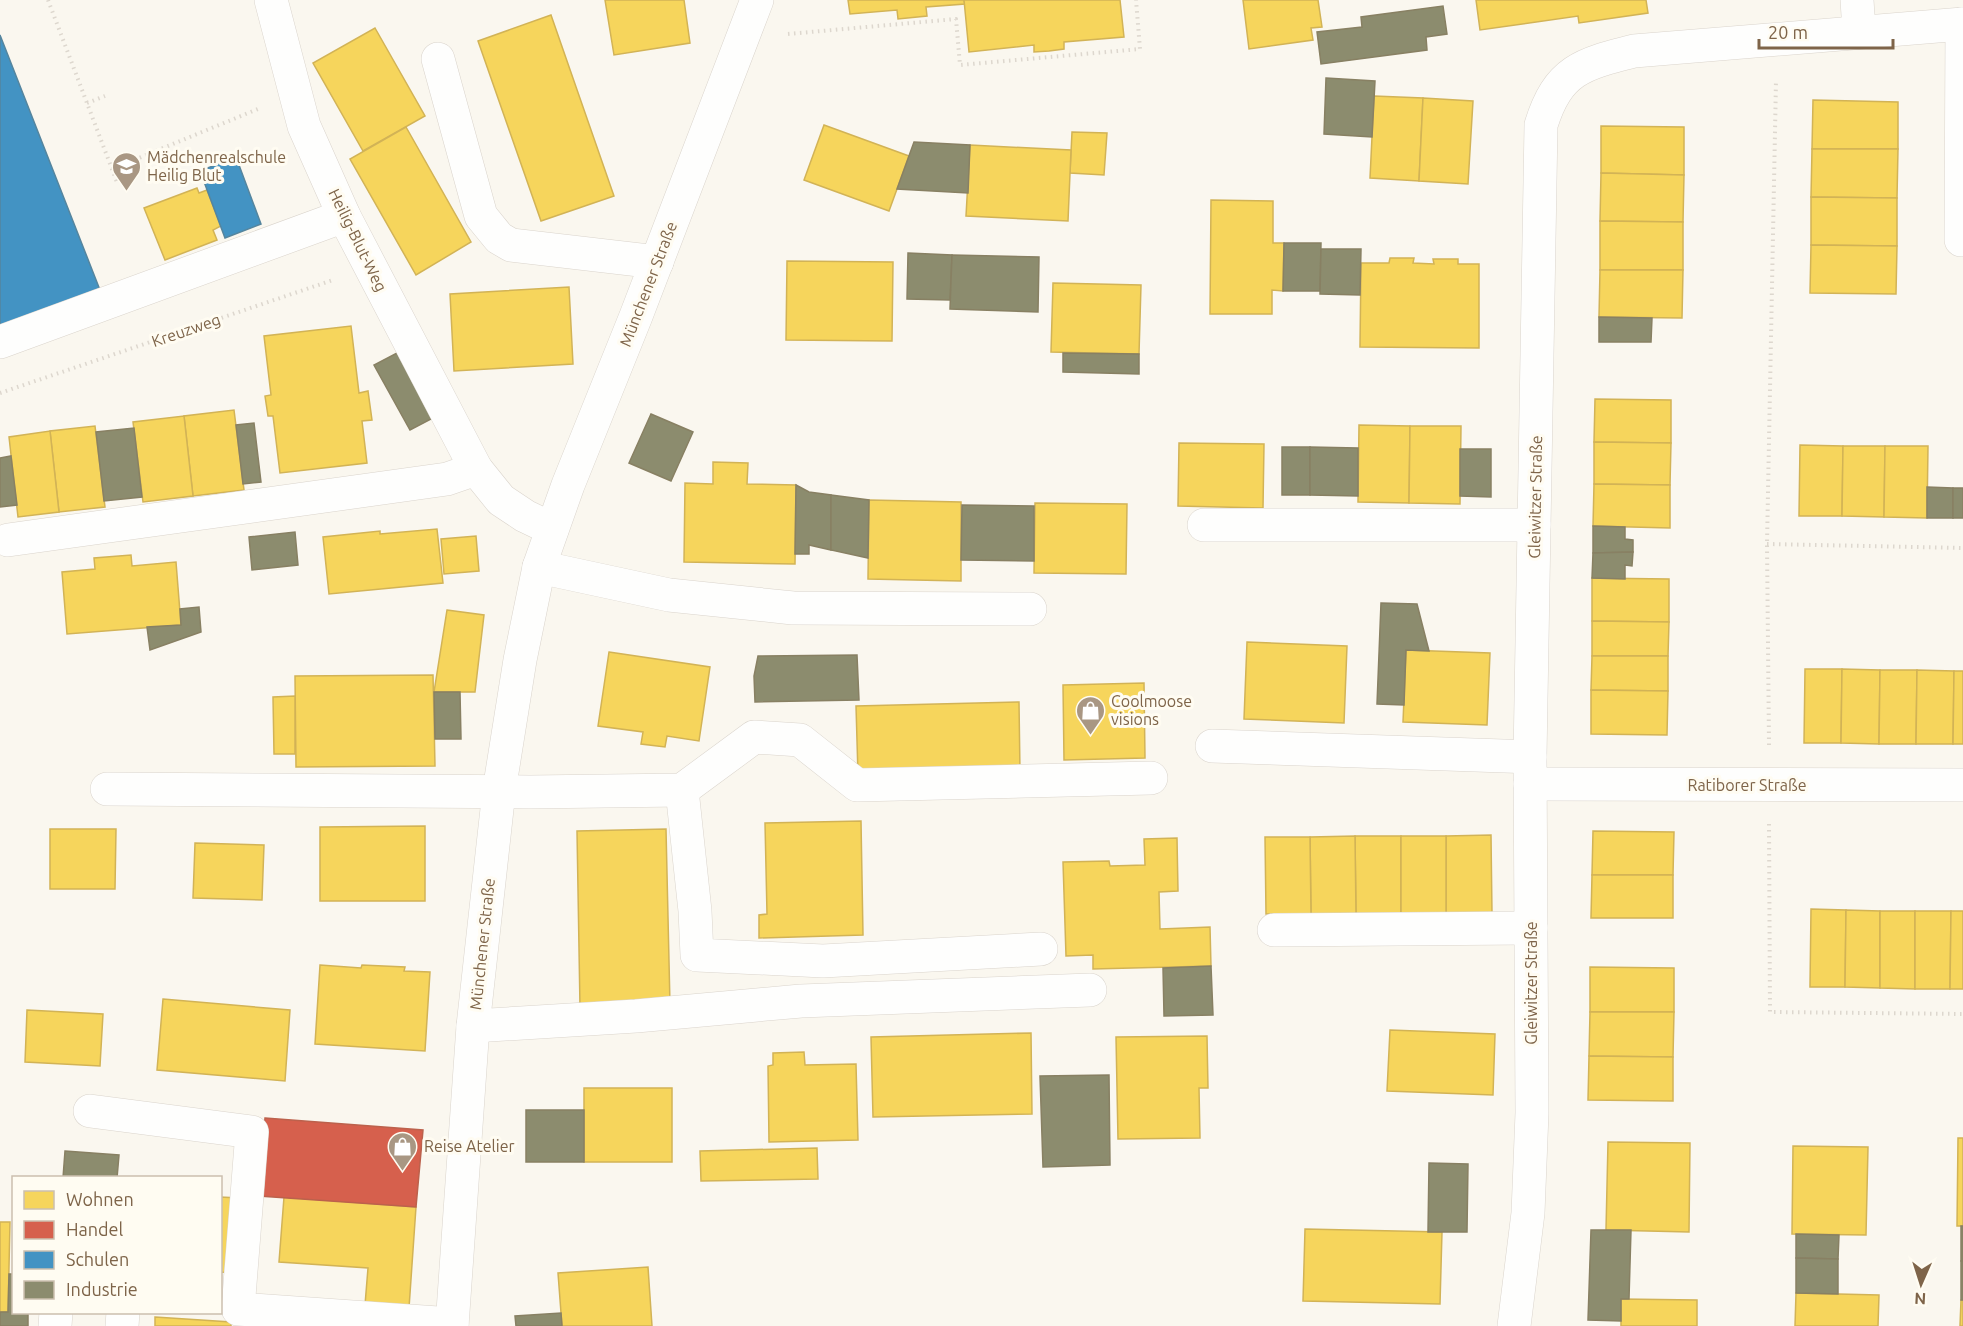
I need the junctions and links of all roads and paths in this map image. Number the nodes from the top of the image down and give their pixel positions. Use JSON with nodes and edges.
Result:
{"nodes":[{"id":1,"x":48,"y":0,"type":"edge"},
{"id":2,"x":271,"y":0,"type":"edge"},
{"id":3,"x":757,"y":0,"type":"edge"},
{"id":4,"x":1136,"y":0,"type":"edge"},
{"id":5,"x":1858,"y":16,"type":"edge"},
{"id":6,"x":1963,"y":24,"type":"edge"},
{"id":7,"x":778,"y":35,"type":"dead end"},
{"id":8,"x":1776,"y":38,"type":"junction"},
{"id":9,"x":438,"y":59,"type":"dead end"},
{"id":10,"x":105,"y":96,"type":"dead end"},
{"id":11,"x":87,"y":103,"type":"junction"},
{"id":12,"x":259,"y":108,"type":"dead end"},
{"id":13,"x":112,"y":169,"type":"junction"},
{"id":14,"x":118,"y":185,"type":"dead end"},
{"id":15,"x":344,"y":216,"type":"junction"},
{"id":16,"x":1961,"y":240,"type":"dead end"},
{"id":17,"x":657,"y":262,"type":"junction"},
{"id":18,"x":371,"y":268,"type":"junction"},
{"id":19,"x":0,"y":342,"type":"edge"},
{"id":20,"x":0,"y":393,"type":"edge"},
{"id":21,"x":476,"y":469,"type":"junction"},
{"id":22,"x":1204,"y":525,"type":"dead end"},
{"id":23,"x":1534,"y":525,"type":"junction"},
{"id":24,"x":552,"y":529,"type":"junction"},
{"id":25,"x":8,"y":540,"type":"dead end"},
{"id":26,"x":1767,"y":544,"type":"junction"},
{"id":27,"x":1963,"y":548,"type":"edge"},
{"id":28,"x":539,"y":567,"type":"junction"},
{"id":29,"x":1030,"y":609,"type":"dead end"},
{"id":30,"x":1212,"y":746,"type":"dead end"},
{"id":31,"x":1530,"y":771,"type":"junction"},
{"id":32,"x":1151,"y":778,"type":"dead end"},
{"id":33,"x":1769,"y":785,"type":"junction"},
{"id":34,"x":1963,"y":785,"type":"edge"},
{"id":35,"x":107,"y":789,"type":"dead end"},
{"id":36,"x":682,"y":790,"type":"junction"},
{"id":37,"x":499,"y":791,"type":"junction"},
{"id":38,"x":1531,"y":928,"type":"junction"},
{"id":39,"x":1274,"y":930,"type":"dead end"},
{"id":40,"x":1041,"y":949,"type":"dead end"},
{"id":41,"x":1090,"y":990,"type":"dead end"},
{"id":42,"x":1963,"y":1014,"type":"edge"},
{"id":43,"x":473,"y":1026,"type":"junction"},
{"id":44,"x":90,"y":1111,"type":"dead end"},
{"id":45,"x":230,"y":1309,"type":"edge"},
{"id":46,"x":452,"y":1325,"type":"edge"},
{"id":47,"x":1514,"y":1326,"type":"edge"}],
"edges":[{"from":1,"to":11,"type":"path"},
{"from":2,"to":15,"type":"street","name":"Heilig-Blut-Weg"},
{"from":3,"to":17,"type":"street","name":"Münchener Straße"},
{"from":4,"to":7,"type":"path"},
{"from":5,"to":6,"type":"street","name":"Gleiwitzer Straße"},
{"from":5,"to":8,"type":"street","name":"Gleiwitzer Straße"},
{"from":6,"to":16,"type":"street"},
{"from":8,"to":23,"type":"street","name":"Gleiwitzer Straße"},
{"from":8,"to":26,"type":"path"},
{"from":9,"to":17,"type":"street"},
{"from":10,"to":11,"type":"path"},
{"from":11,"to":13,"type":"path"},
{"from":12,"to":13,"type":"path"},
{"from":13,"to":14,"type":"path"},
{"from":15,"to":18,"type":"street","name":"Heilig-Blut-Weg"},
{"from":15,"to":19,"type":"street"},
{"from":17,"to":24,"type":"street","name":"Münchener Straße"},
{"from":18,"to":20,"type":"path","name":"Kreuzweg"},
{"from":18,"to":21,"type":"street","name":"Heilig-Blut-Weg"},
{"from":21,"to":24,"type":"street","name":"Heilig-Blut-Weg"},
{"from":21,"to":25,"type":"street"},
{"from":22,"to":23,"type":"street"},
{"from":23,"to":31,"type":"street","name":"Gleiwitzer Straße"},
{"from":24,"to":28,"type":"street","name":"Münchener Straße"},
{"from":26,"to":27,"type":"path"},
{"from":26,"to":33,"type":"path"},
{"from":28,"to":29,"type":"street"},
{"from":28,"to":37,"type":"street","name":"Münchener Straße"},
{"from":30,"to":31,"type":"street","name":"Ratiborer Straße"},
{"from":31,"to":33,"type":"street","name":"Ratiborer Straße"},
{"from":31,"to":38,"type":"street","name":"Gleiwitzer Straße"},
{"from":32,"to":36,"type":"street"},
{"from":33,"to":34,"type":"street","name":"Ratiborer Straße"},
{"from":33,"to":42,"type":"path"},
{"from":35,"to":37,"type":"street"},
{"from":36,"to":37,"type":"street"},
{"from":36,"to":40,"type":"street"},
{"from":37,"to":43,"type":"street","name":"Münchener Straße"},
{"from":38,"to":39,"type":"street"},
{"from":38,"to":47,"type":"street","name":"Gleiwitzer Straße"},
{"from":41,"to":43,"type":"street"},
{"from":43,"to":46,"type":"street","name":"Münchener Straße"},
{"from":44,"to":45,"type":"street","name":"Münchener Straße"},
{"from":45,"to":46,"type":"street","name":"Münchener Straße"}]}
